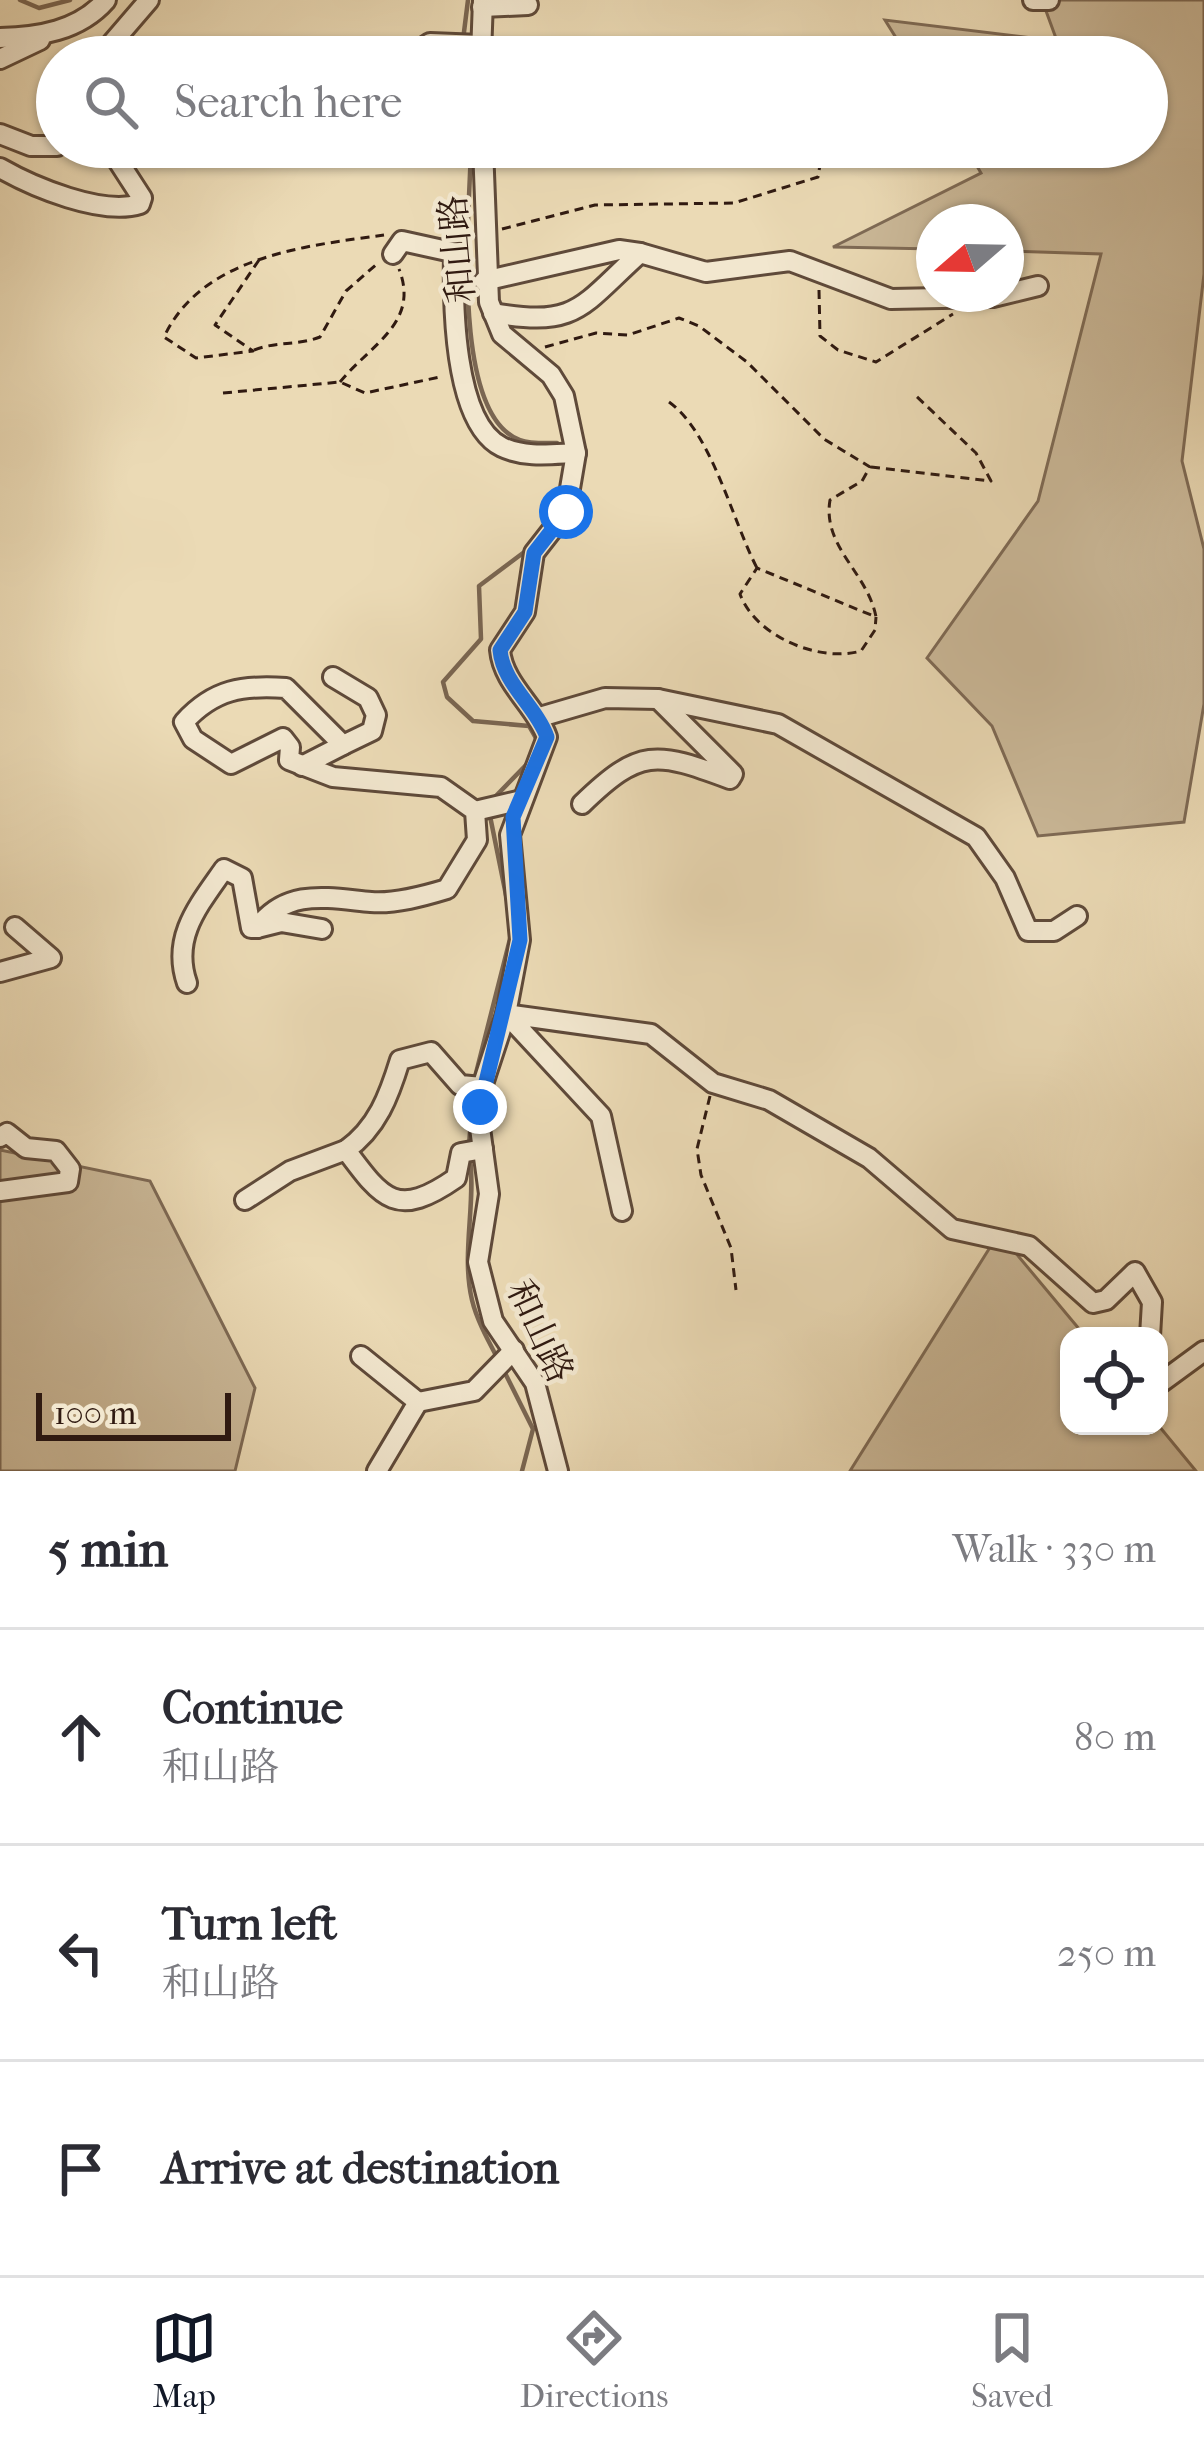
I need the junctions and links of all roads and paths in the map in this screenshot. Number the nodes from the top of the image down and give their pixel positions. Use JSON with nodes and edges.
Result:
{"nodes":[{"id":1,"x":106,"y":0,"type":"edge"},
{"id":2,"x":149,"y":0,"type":"edge"},
{"id":3,"x":1033,"y":0,"type":"edge"},
{"id":4,"x":1049,"y":0,"type":"edge"},
{"id":5,"x":483,"y":3,"type":"edge"},
{"id":6,"x":528,"y":5,"type":"dead end"},
{"id":7,"x":46,"y":36,"type":"edge"},
{"id":8,"x":118,"y":36,"type":"edge"},
{"id":9,"x":482,"y":36,"type":"edge"},
{"id":10,"x":36,"y":37,"type":"edge"},
{"id":11,"x":0,"y":38,"type":"edge"},
{"id":12,"x":36,"y":41,"type":"edge"},
{"id":13,"x":0,"y":59,"type":"edge"},
{"id":14,"x":0,"y":134,"type":"edge"},
{"id":15,"x":36,"y":146,"type":"edge"},
{"id":16,"x":0,"y":168,"type":"edge"},
{"id":17,"x":123,"y":168,"type":"edge"},
{"id":18,"x":483,"y":168,"type":"edge"},
{"id":19,"x":820,"y":168,"type":"edge"},
{"id":20,"x":88,"y":199,"type":"junction"},
{"id":21,"x":47,"y":208,"type":"dead end"},
{"id":22,"x":484,"y":246,"type":"junction"},
{"id":23,"x":398,"y":248,"type":"junction"},
{"id":24,"x":640,"y":253,"type":"junction"},
{"id":25,"x":454,"y":254,"type":"junction"},
{"id":26,"x":259,"y":260,"type":"junction"},
{"id":27,"x":818,"y":269,"type":"junction"},
{"id":28,"x":484,"y":281,"type":"junction"},
{"id":29,"x":1038,"y":286,"type":"dead end"},
{"id":30,"x":493,"y":313,"type":"junction"},
{"id":31,"x":953,"y":314,"type":"dead end"},
{"id":32,"x":253,"y":351,"type":"junction"},
{"id":33,"x":519,"y":351,"type":"junction"},
{"id":34,"x":440,"y":377,"type":"dead end"},
{"id":35,"x":340,"y":382,"type":"junction"},
{"id":36,"x":914,"y":393,"type":"dead end"},
{"id":37,"x":223,"y":394,"type":"dead end"},
{"id":38,"x":669,"y":403,"type":"dead end"},
{"id":39,"x":576,"y":453,"type":"junction"},
{"id":40,"x":870,"y":467,"type":"junction"},
{"id":41,"x":757,"y":568,"type":"junction"},
{"id":42,"x":876,"y":617,"type":"junction"},
{"id":43,"x":333,"y":677,"type":"dead end"},
{"id":44,"x":658,"y":699,"type":"junction"},
{"id":45,"x":540,"y":717,"type":"junction"},
{"id":46,"x":343,"y":745,"type":"junction"},
{"id":47,"x":302,"y":766,"type":"junction"},
{"id":48,"x":522,"y":800,"type":"junction"},
{"id":49,"x":582,"y":804,"type":"dead end"},
{"id":50,"x":475,"y":811,"type":"junction"},
{"id":51,"x":1076,"y":916,"type":"dead end"},
{"id":52,"x":15,"y":927,"type":"dead end"},
{"id":53,"x":257,"y":928,"type":"junction"},
{"id":54,"x":322,"y":929,"type":"dead end"},
{"id":55,"x":0,"y":972,"type":"edge"},
{"id":56,"x":187,"y":983,"type":"dead end"},
{"id":57,"x":506,"y":1015,"type":"junction"},
{"id":58,"x":713,"y":1083,"type":"junction"},
{"id":59,"x":482,"y":1087,"type":"junction"},
{"id":60,"x":0,"y":1137,"type":"edge"},
{"id":61,"x":483,"y":1148,"type":"junction"},
{"id":62,"x":346,"y":1150,"type":"junction"},
{"id":63,"x":0,"y":1191,"type":"edge"},
{"id":64,"x":245,"y":1200,"type":"dead end"},
{"id":65,"x":622,"y":1211,"type":"dead end"},
{"id":66,"x":736,"y":1290,"type":"dead end"},
{"id":67,"x":1151,"y":1327,"type":"edge"},
{"id":68,"x":514,"y":1351,"type":"junction"},
{"id":69,"x":1204,"y":1351,"type":"edge"},
{"id":70,"x":361,"y":1356,"type":"dead end"},
{"id":71,"x":1168,"y":1377,"type":"edge"},
{"id":72,"x":418,"y":1402,"type":"junction"},
{"id":73,"x":559,"y":1469,"type":"edge"},
{"id":74,"x":377,"y":1471,"type":"edge"}],
"edges":[{"from":1,"to":7,"type":"street"},
{"from":2,"to":8,"type":"street"},
{"from":3,"to":4,"type":"street"},
{"from":5,"to":6,"type":"street"},
{"from":5,"to":9,"type":"street"},
{"from":10,"to":11,"type":"street"},
{"from":12,"to":13,"type":"street"},
{"from":14,"to":15,"type":"street"},
{"from":16,"to":20,"type":"street"},
{"from":17,"to":20,"type":"street"},
{"from":18,"to":22,"type":"street","name":"和山路"},
{"from":19,"to":22,"type":"path"},
{"from":20,"to":21,"type":"street"},
{"from":22,"to":25,"type":"street"},
{"from":22,"to":28,"type":"street","name":"和山路"},
{"from":23,"to":25,"type":"street"},
{"from":23,"to":26,"type":"path"},
{"from":23,"to":32,"type":"path"},
{"from":23,"to":35,"type":"path"},
{"from":24,"to":27,"type":"street"},
{"from":24,"to":28,"type":"street"},
{"from":24,"to":30,"type":"street"},
{"from":25,"to":39,"type":"street"},
{"from":26,"to":32,"type":"path"},
{"from":26,"to":32,"type":"path"},
{"from":27,"to":29,"type":"street"},
{"from":27,"to":31,"type":"path"},
{"from":28,"to":30,"type":"street","name":"和山路"},
{"from":30,"to":33,"type":"street","name":"和山路"},
{"from":33,"to":39,"type":"street","name":"和山路"},
{"from":33,"to":40,"type":"path"},
{"from":34,"to":35,"type":"path"},
{"from":35,"to":37,"type":"path"},
{"from":36,"to":40,"type":"path"},
{"from":38,"to":41,"type":"path"},
{"from":39,"to":45,"type":"street","name":"和山路"},
{"from":40,"to":42,"type":"path"},
{"from":41,"to":42,"type":"path"},
{"from":41,"to":42,"type":"path"},
{"from":43,"to":46,"type":"street"},
{"from":44,"to":45,"type":"street"},
{"from":44,"to":49,"type":"street"},
{"from":44,"to":51,"type":"street"},
{"from":45,"to":48,"type":"street","name":"和山路"},
{"from":46,"to":47,"type":"street"},
{"from":46,"to":47,"type":"street"},
{"from":47,"to":50,"type":"street"},
{"from":48,"to":50,"type":"street"},
{"from":48,"to":57,"type":"street","name":"和山路"},
{"from":50,"to":53,"type":"street"},
{"from":52,"to":55,"type":"street"},
{"from":53,"to":54,"type":"street"},
{"from":53,"to":56,"type":"street"},
{"from":57,"to":58,"type":"street"},
{"from":57,"to":59,"type":"street","name":"和山路"},
{"from":57,"to":65,"type":"street"},
{"from":58,"to":66,"type":"path"},
{"from":58,"to":67,"type":"street"},
{"from":59,"to":61,"type":"street","name":"和山路"},
{"from":59,"to":62,"type":"street"},
{"from":60,"to":63,"type":"street"},
{"from":61,"to":62,"type":"street"},
{"from":61,"to":68,"type":"street","name":"和山路"},
{"from":62,"to":64,"type":"street"},
{"from":68,"to":72,"type":"street"},
{"from":68,"to":73,"type":"street","name":"和山路"},
{"from":69,"to":71,"type":"street"},
{"from":70,"to":72,"type":"street"},
{"from":72,"to":74,"type":"street"}]}
